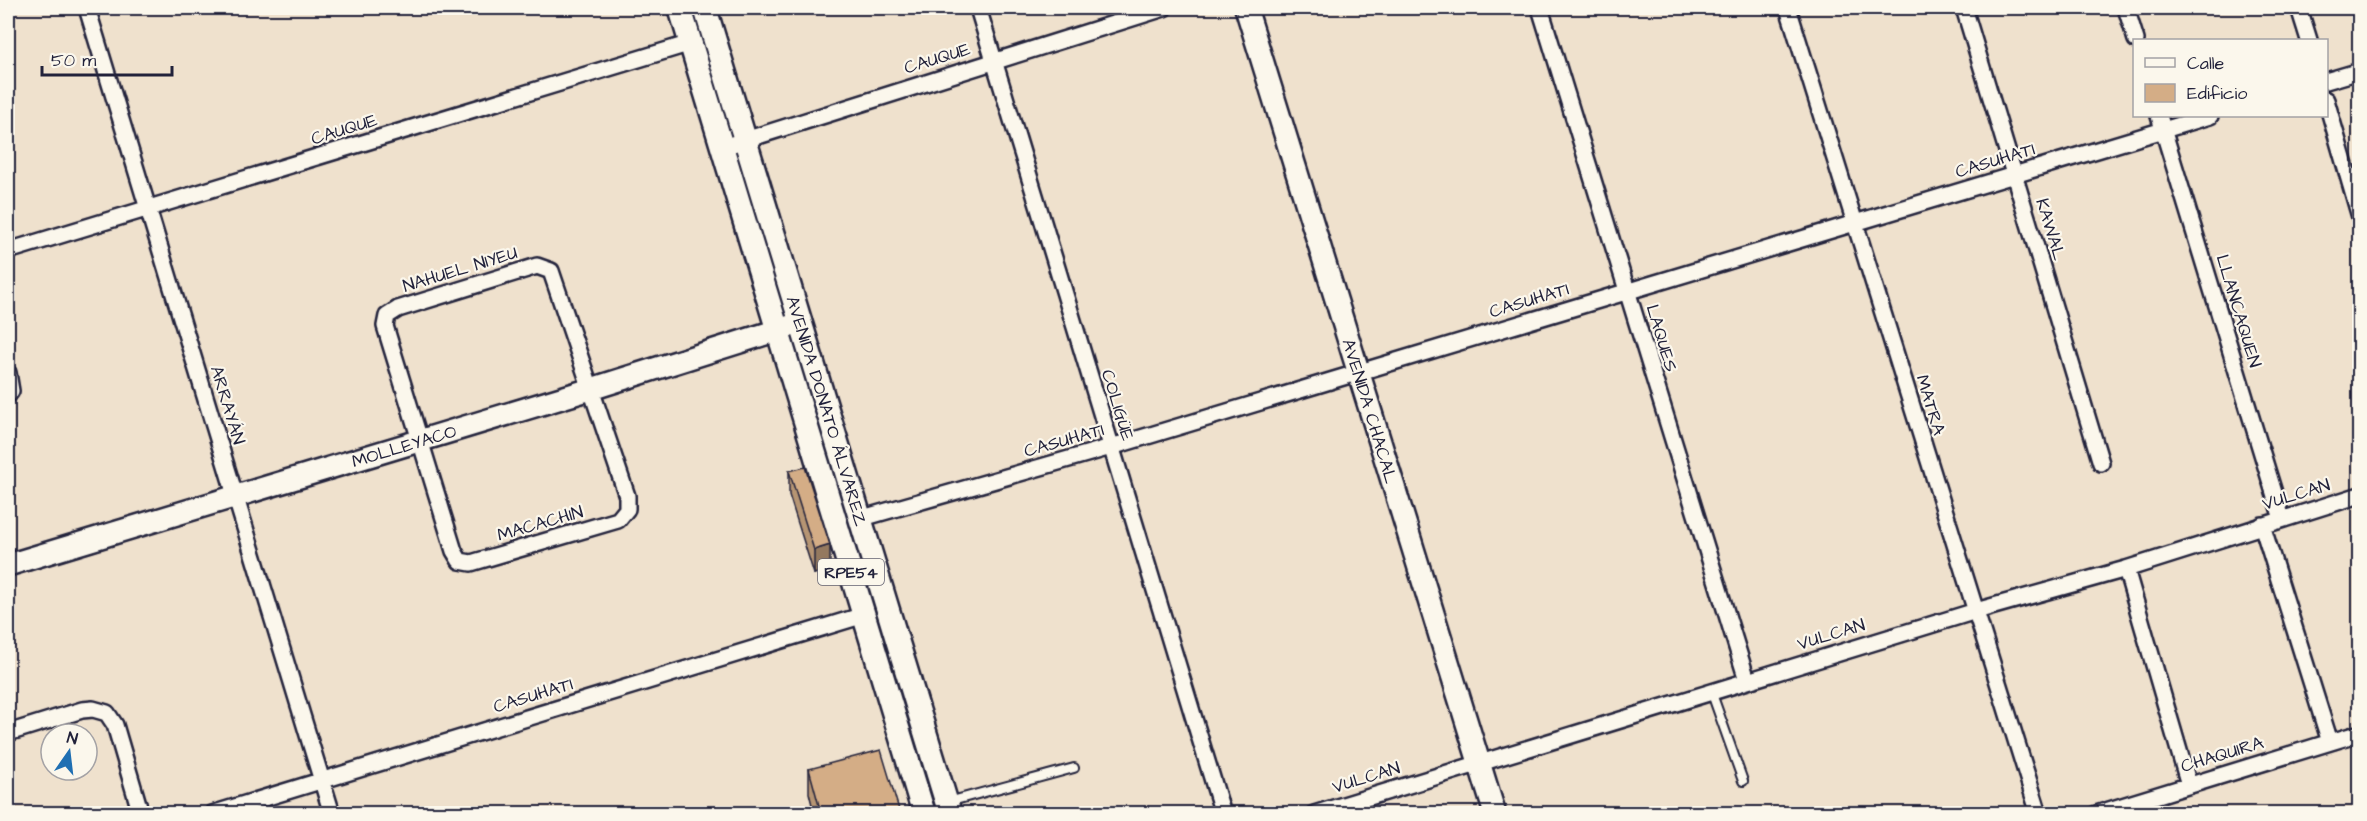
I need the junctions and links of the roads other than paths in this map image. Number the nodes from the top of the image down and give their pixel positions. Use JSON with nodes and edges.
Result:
{"nodes":[{"id":1,"x":87,"y":8,"type":"edge"},
{"id":2,"x":680,"y":8,"type":"edge"},
{"id":3,"x":705,"y":8,"type":"edge"},
{"id":4,"x":978,"y":8,"type":"edge"},
{"id":5,"x":1164,"y":8,"type":"edge"},
{"id":6,"x":1246,"y":8,"type":"edge"},
{"id":7,"x":1540,"y":8,"type":"edge"},
{"id":8,"x":1788,"y":8,"type":"edge"},
{"id":9,"x":1964,"y":8,"type":"edge"},
{"id":10,"x":2126,"y":8,"type":"edge"},
{"id":11,"x":2299,"y":8,"type":"edge"},
{"id":12,"x":2136,"y":39,"type":"edge"},
{"id":13,"x":2309,"y":39,"type":"edge"},
{"id":14,"x":691,"y":43,"type":"junction"},
{"id":15,"x":994,"y":61,"type":"junction"},
{"id":16,"x":2360,"y":71,"type":"edge"},
{"id":17,"x":2328,"y":80,"type":"edge"},
{"id":18,"x":2328,"y":107,"type":"edge"},
{"id":19,"x":2202,"y":117,"type":"edge"},
{"id":20,"x":2161,"y":122,"type":"edge"},
{"id":21,"x":745,"y":139,"type":"junction"},
{"id":22,"x":723,"y":147,"type":"junction"},
{"id":23,"x":2015,"y":174,"type":"junction"},
{"id":24,"x":148,"y":209,"type":"junction"},
{"id":25,"x":2360,"y":217,"type":"edge"},
{"id":26,"x":1853,"y":222,"type":"junction"},
{"id":27,"x":8,"y":251,"type":"edge"},
{"id":28,"x":1627,"y":290,"type":"junction"},
{"id":29,"x":800,"y":323,"type":"junction"},
{"id":30,"x":779,"y":331,"type":"junction"},
{"id":31,"x":1357,"y":372,"type":"junction"},
{"id":32,"x":8,"y":373,"type":"edge"},
{"id":33,"x":591,"y":389,"type":"junction"},
{"id":34,"x":8,"y":395,"type":"edge"},
{"id":35,"x":419,"y":441,"type":"junction"},
{"id":36,"x":1111,"y":447,"type":"junction"},
{"id":37,"x":2101,"y":463,"type":"dead end"},
{"id":38,"x":2360,"y":495,"type":"edge"},
{"id":39,"x":236,"y":496,"type":"junction"},
{"id":40,"x":859,"y":519,"type":"junction"},
{"id":41,"x":2282,"y":519,"type":"junction"},
{"id":42,"x":2262,"y":525,"type":"junction"},
{"id":43,"x":8,"y":565,"type":"edge"},
{"id":44,"x":2126,"y":569,"type":"junction"},
{"id":45,"x":1976,"y":611,"type":"junction"},
{"id":46,"x":864,"y":615,"type":"junction"},
{"id":47,"x":1747,"y":680,"type":"junction"},
{"id":48,"x":1712,"y":691,"type":"junction"},
{"id":49,"x":8,"y":733,"type":"edge"},
{"id":50,"x":2360,"y":733,"type":"edge"},
{"id":51,"x":2330,"y":742,"type":"junction"},
{"id":52,"x":1480,"y":763,"type":"junction"},
{"id":53,"x":1074,"y":768,"type":"dead end"},
{"id":54,"x":322,"y":780,"type":"junction"},
{"id":55,"x":1743,"y":781,"type":"dead end"},
{"id":56,"x":2189,"y":785,"type":"junction"},
{"id":57,"x":948,"y":808,"type":"edge"},
{"id":58,"x":141,"y":813,"type":"edge"},
{"id":59,"x":212,"y":813,"type":"edge"},
{"id":60,"x":332,"y":813,"type":"edge"},
{"id":61,"x":924,"y":813,"type":"edge"},
{"id":62,"x":1223,"y":813,"type":"edge"},
{"id":63,"x":1314,"y":813,"type":"edge"},
{"id":64,"x":1495,"y":813,"type":"edge"},
{"id":65,"x":2039,"y":813,"type":"edge"},
{"id":66,"x":2096,"y":813,"type":"edge"}],
"edges":[{"from":1,"to":24,"type":"street","name":"ARRAYÁN"},
{"from":2,"to":14,"type":"main road","name":"AVENIDA DONATO ÁLVAREZ","number":"RPE54"},
{"from":3,"to":21,"type":"main road","name":"AVENIDA DONATO ÁLVAREZ","number":"RPE54"},
{"from":4,"to":15,"type":"street","name":"COLIGÜE"},
{"from":5,"to":15,"type":"street","name":"CAUQUE"},
{"from":6,"to":31,"type":"main road","name":"AVENIDA CHACAL"},
{"from":7,"to":28,"type":"street","name":"LAQUES"},
{"from":8,"to":26,"type":"street","name":"MATRA"},
{"from":9,"to":23,"type":"street","name":"KAWAL"},
{"from":10,"to":12,"type":"street"},
{"from":11,"to":13,"type":"street"},
{"from":14,"to":22,"type":"main road","name":"AVENIDA DONATO ÁLVAREZ","number":"RPE54"},
{"from":14,"to":24,"type":"street","name":"CAUQUE"},
{"from":15,"to":21,"type":"street","name":"CAUQUE"},
{"from":15,"to":36,"type":"street","name":"COLIGÜE"},
{"from":16,"to":17,"type":"street"},
{"from":18,"to":25,"type":"street"},
{"from":19,"to":20,"type":"street","name":"CASUHATI"},
{"from":20,"to":23,"type":"street","name":"CASUHATI"},
{"from":20,"to":41,"type":"street","name":"LLANCAQUEN"},
{"from":21,"to":22,"type":"street","name":"CAUQUE"},
{"from":21,"to":29,"type":"main road","name":"AVENIDA DONATO ÁLVAREZ","number":"RPE54"},
{"from":22,"to":30,"type":"main road","name":"AVENIDA DONATO ÁLVAREZ","number":"RPE54"},
{"from":23,"to":26,"type":"street","name":"CASUHATI"},
{"from":23,"to":37,"type":"street","name":"KAWAL"},
{"from":24,"to":27,"type":"street","name":"CAUQUE"},
{"from":24,"to":39,"type":"street","name":"ARRAYÁN"},
{"from":26,"to":28,"type":"street","name":"CASUHATI"},
{"from":26,"to":45,"type":"street","name":"MATRA"},
{"from":28,"to":31,"type":"street","name":"CASUHATI"},
{"from":28,"to":47,"type":"street","name":"LAQUES"},
{"from":29,"to":30,"type":"main road","name":"MOLLEYACO"},
{"from":29,"to":40,"type":"main road","name":"AVENIDA DONATO ÁLVAREZ","number":"RPE54"},
{"from":30,"to":33,"type":"main road","name":"MOLLEYACO"},
{"from":30,"to":46,"type":"main road","name":"AVENIDA DONATO ÁLVAREZ","number":"RPE54"},
{"from":31,"to":36,"type":"street","name":"CASUHATI"},
{"from":31,"to":52,"type":"main road","name":"AVENIDA CHACAL"},
{"from":32,"to":34,"type":"street"},
{"from":33,"to":35,"type":"main road","name":"MOLLEYACO"},
{"from":33,"to":35,"type":"street","name":"NAHUEL NIYEU"},
{"from":33,"to":35,"type":"street","name":"MACACHIN"},
{"from":35,"to":39,"type":"main road","name":"MOLLEYACO"},
{"from":36,"to":40,"type":"street","name":"CASUHATI"},
{"from":36,"to":62,"type":"street","name":"COLIGÜE"},
{"from":38,"to":41,"type":"street","name":"VULCAN"},
{"from":39,"to":43,"type":"main road","name":"MOLLEYACO"},
{"from":39,"to":54,"type":"street","name":"ARRAYÁN"},
{"from":40,"to":57,"type":"main road","name":"AVENIDA DONATO ÁLVAREZ","number":"RPE54"},
{"from":41,"to":42,"type":"street","name":"VULCAN"},
{"from":42,"to":44,"type":"street","name":"VULCAN"},
{"from":42,"to":51,"type":"street"},
{"from":44,"to":45,"type":"street","name":"VULCAN"},
{"from":44,"to":56,"type":"street"},
{"from":45,"to":47,"type":"street","name":"VULCAN"},
{"from":45,"to":65,"type":"street","name":"MATRA"},
{"from":46,"to":54,"type":"street","name":"CASUHATI"},
{"from":46,"to":61,"type":"main road","name":"AVENIDA DONATO ÁLVAREZ","number":"RPE54"},
{"from":47,"to":48,"type":"street","name":"VULCAN"},
{"from":48,"to":52,"type":"street","name":"VULCAN"},
{"from":48,"to":55,"type":"lane"},
{"from":49,"to":58,"type":"street"},
{"from":50,"to":51,"type":"street","name":"CHAQUIRA"},
{"from":51,"to":56,"type":"street","name":"CHAQUIRA"},
{"from":52,"to":63,"type":"street","name":"VULCAN"},
{"from":52,"to":64,"type":"main road","name":"AVENIDA CHACAL"},
{"from":53,"to":57,"type":"lane"},
{"from":54,"to":59,"type":"street","name":"CASUHATI"},
{"from":54,"to":60,"type":"street","name":"ARRAYÁN"},
{"from":56,"to":66,"type":"street","name":"CHAQUIRA"}]}
